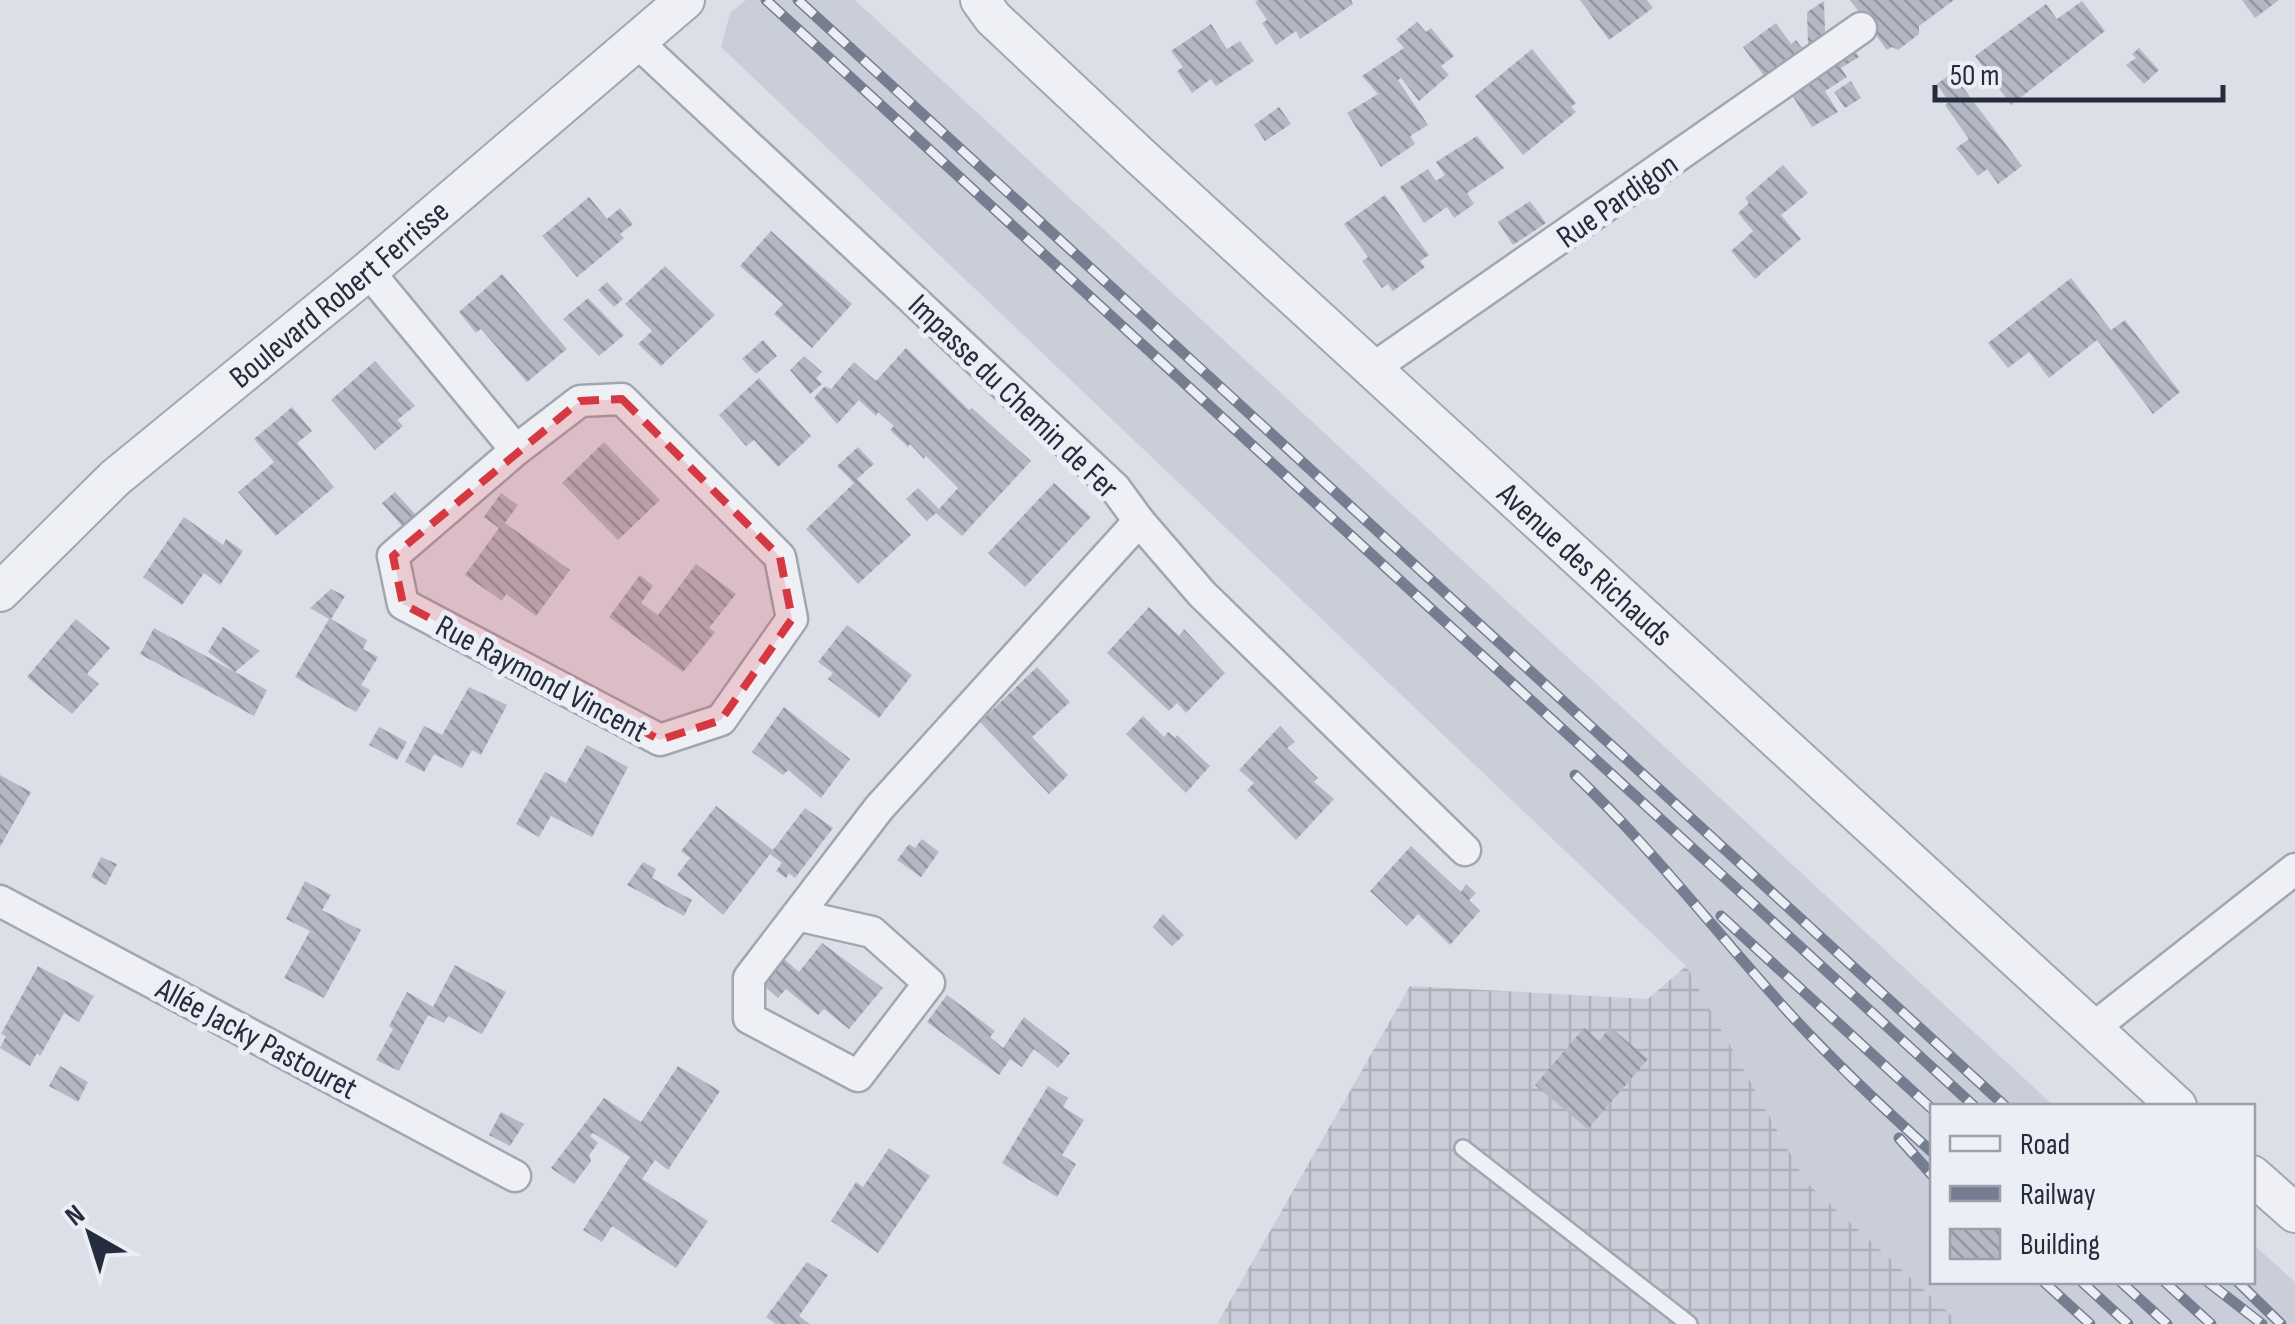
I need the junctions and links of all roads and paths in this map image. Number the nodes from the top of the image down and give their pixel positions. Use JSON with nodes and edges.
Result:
{"nodes":[{"id":1,"x":685,"y":0,"type":"edge"},
{"id":2,"x":987,"y":6,"type":"edge"},
{"id":3,"x":1861,"y":28,"type":"dead end"},
{"id":4,"x":636,"y":40,"type":"junction"},
{"id":5,"x":368,"y":271,"type":"junction"},
{"id":6,"x":1372,"y":370,"type":"junction"},
{"id":7,"x":516,"y":450,"type":"junction"},
{"id":8,"x":1139,"y":521,"type":"junction"},
{"id":9,"x":0,"y":592,"type":"edge"},
{"id":10,"x":1465,"y":850,"type":"dead end"},
{"id":11,"x":2295,"y":868,"type":"edge"},
{"id":12,"x":0,"y":900,"type":"edge"},
{"id":13,"x":797,"y":915,"type":"junction"},
{"id":14,"x":2092,"y":1029,"type":"junction"},
{"id":15,"x":2176,"y":1104,"type":"edge"},
{"id":16,"x":1463,"y":1148,"type":"dead end"},
{"id":17,"x":515,"y":1176,"type":"dead end"},
{"id":18,"x":2255,"y":1177,"type":"edge"},
{"id":19,"x":2295,"y":1213,"type":"edge"},
{"id":20,"x":1689,"y":1324,"type":"edge"}],
"edges":[{"from":1,"to":4,"type":"street","name":"Boulevard Robert Ferrisse"},
{"from":2,"to":6,"type":"street","name":"Avenue des Richauds"},
{"from":3,"to":6,"type":"street","name":"Rue Pardigon"},
{"from":4,"to":5,"type":"street","name":"Boulevard Robert Ferrisse"},
{"from":4,"to":8,"type":"street","name":"Impasse du Chemin de Fer"},
{"from":5,"to":7,"type":"street"},
{"from":5,"to":9,"type":"street","name":"Boulevard Robert Ferrisse"},
{"from":6,"to":14,"type":"street","name":"Avenue des Richauds"},
{"from":7,"to":7,"type":"street","name":"Rue Raymond Vincent"},
{"from":8,"to":10,"type":"street","name":"Impasse du Chemin de Fer"},
{"from":8,"to":13,"type":"street"},
{"from":11,"to":14,"type":"street"},
{"from":12,"to":17,"type":"street","name":"Allée Jacky Pastouret"},
{"from":13,"to":13,"type":"street"},
{"from":14,"to":15,"type":"street","name":"Avenue des Richauds"},
{"from":16,"to":20,"type":"lane"},
{"from":18,"to":19,"type":"street"}]}
